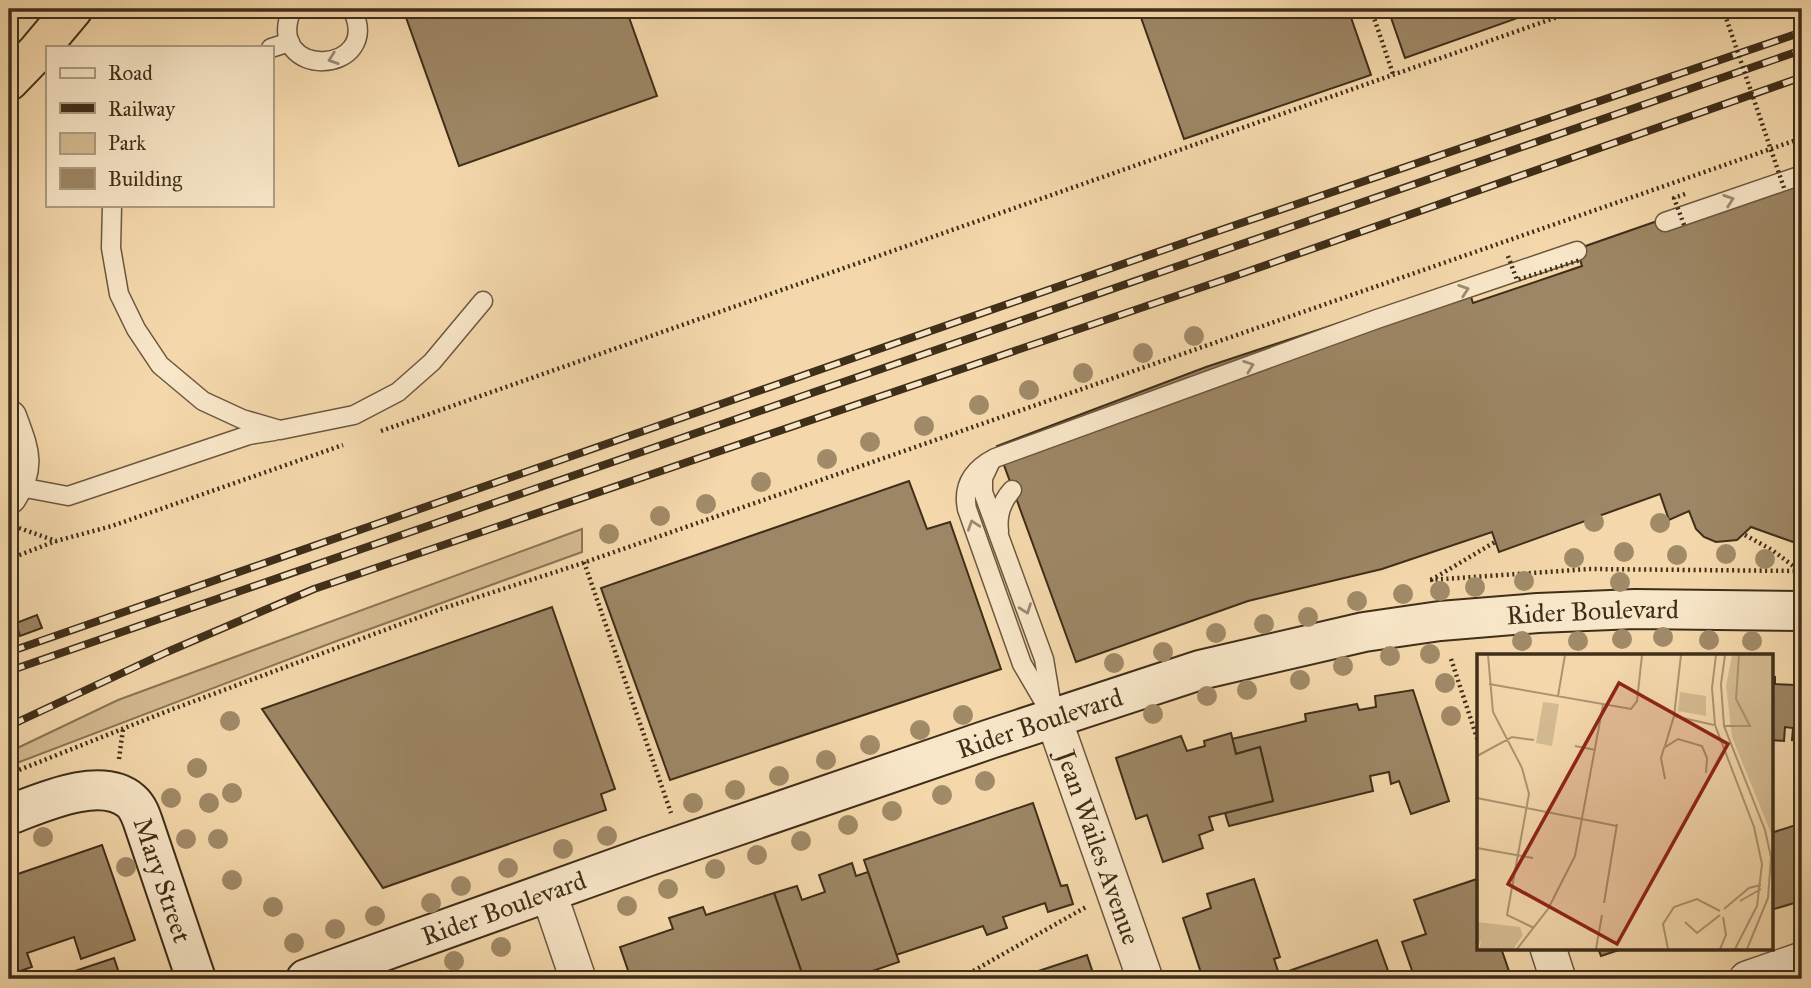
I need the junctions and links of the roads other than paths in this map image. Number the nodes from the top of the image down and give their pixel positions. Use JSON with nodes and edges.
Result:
{"nodes":[{"id":1,"x":73,"y":9,"type":"edge"},
{"id":2,"x":292,"y":9,"type":"edge"},
{"id":3,"x":352,"y":9,"type":"edge"},
{"id":4,"x":290,"y":42,"type":"junction"},
{"id":5,"x":273,"y":47,"type":"edge"},
{"id":6,"x":9,"y":81,"type":"edge"},
{"id":7,"x":1802,"y":175,"type":"edge"},
{"id":8,"x":112,"y":206,"type":"edge"},
{"id":9,"x":1665,"y":222,"type":"dead end"},
{"id":10,"x":1579,"y":256,"type":"road end"},
{"id":11,"x":483,"y":301,"type":"dead end"},
{"id":12,"x":9,"y":418,"type":"edge"},
{"id":13,"x":280,"y":430,"type":"junction"},
{"id":14,"x":994,"y":459,"type":"junction"},
{"id":15,"x":1012,"y":490,"type":"dead end"},
{"id":16,"x":12,"y":491,"type":"edge"},
{"id":17,"x":1003,"y":545,"type":"junction"},
{"id":18,"x":1802,"y":611,"type":"edge"},
{"id":19,"x":1053,"y":717,"type":"junction"},
{"id":20,"x":9,"y":815,"type":"edge"},
{"id":21,"x":548,"y":891,"type":"junction"},
{"id":22,"x":1549,"y":950,"type":"edge"},
{"id":23,"x":1802,"y":960,"type":"edge"},
{"id":24,"x":196,"y":979,"type":"edge"},
{"id":25,"x":306,"y":979,"type":"edge"},
{"id":26,"x":578,"y":979,"type":"edge"},
{"id":27,"x":1145,"y":979,"type":"edge"},
{"id":28,"x":1558,"y":979,"type":"edge"},
{"id":29,"x":1747,"y":979,"type":"edge"}],
"edges":[{"from":1,"to":6,"type":"highway"},
{"from":2,"to":4,"type":"lane"},
{"from":3,"to":4,"type":"lane","one_way":true},
{"from":4,"to":5,"type":"lane"},
{"from":9,"to":7,"type":"lane","one_way":true},
{"from":8,"to":13,"type":"lane"},
{"from":14,"to":10,"type":"lane","one_way":true},
{"from":11,"to":13,"type":"lane"},
{"from":12,"to":16,"type":"street"},
{"from":13,"to":16,"type":"lane"},
{"from":14,"to":17,"type":"lane"},
{"from":19,"to":14,"type":"lane","one_way":true},
{"from":15,"to":17,"type":"lane"},
{"from":17,"to":19,"type":"lane","one_way":true},
{"from":18,"to":19,"type":"street","name":"Rider Boulevard"},
{"from":19,"to":21,"type":"street","name":"Rider Boulevard"},
{"from":19,"to":27,"type":"street","name":"Jean Wailes Avenue"},
{"from":20,"to":24,"type":"street","name":"Mary Street"},
{"from":21,"to":25,"type":"street","name":"Rider Boulevard"},
{"from":21,"to":26,"type":"street"},
{"from":22,"to":28,"type":"street"},
{"from":23,"to":29,"type":"street"}]}
